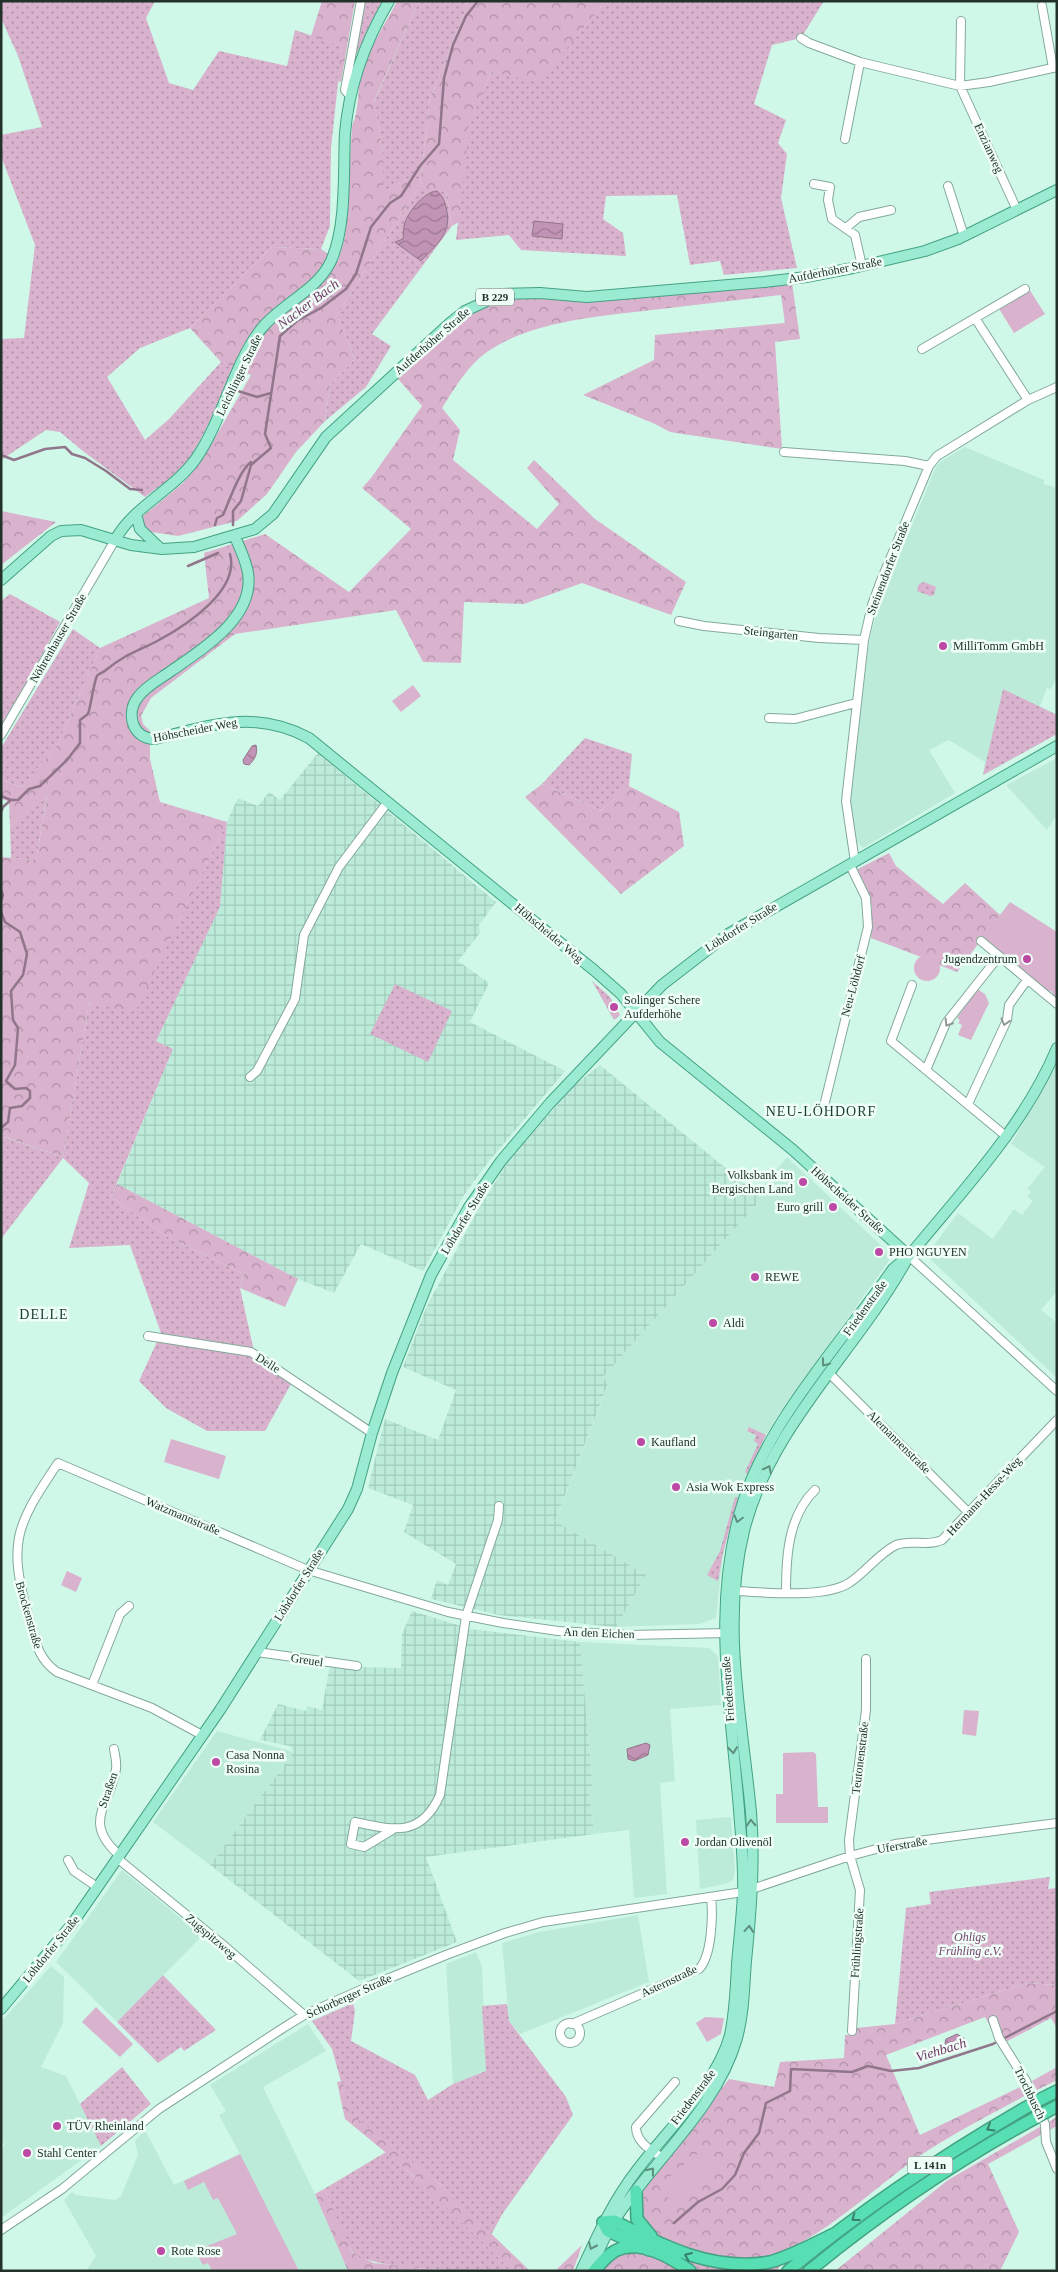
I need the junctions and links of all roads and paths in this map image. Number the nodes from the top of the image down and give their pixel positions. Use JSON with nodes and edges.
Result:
{"nodes":[{"id":1,"x":361,"y":1,"type":"edge"},
{"id":2,"x":389,"y":1,"type":"edge"},
{"id":3,"x":1042,"y":6,"type":"dead end"},
{"id":4,"x":961,"y":21,"type":"dead end"},
{"id":5,"x":801,"y":38,"type":"dead end"},
{"id":6,"x":860,"y":62,"type":"junction"},
{"id":7,"x":1055,"y":67,"type":"edge"},
{"id":8,"x":960,"y":86,"type":"junction"},
{"id":9,"x":350,"y":96,"type":"junction"},
{"id":10,"x":845,"y":139,"type":"dead end"},
{"id":11,"x":814,"y":184,"type":"dead end"},
{"id":12,"x":948,"y":186,"type":"dead end"},
{"id":13,"x":1057,"y":190,"type":"edge"},
{"id":14,"x":891,"y":210,"type":"dead end"},
{"id":15,"x":1017,"y":210,"type":"junction"},
{"id":16,"x":846,"y":228,"type":"junction"},
{"id":17,"x":964,"y":236,"type":"junction"},
{"id":18,"x":862,"y":266,"type":"junction"},
{"id":19,"x":1025,"y":289,"type":"dead end"},
{"id":20,"x":975,"y":318,"type":"junction"},
{"id":21,"x":922,"y":349,"type":"dead end"},
{"id":22,"x":1057,"y":387,"type":"edge"},
{"id":23,"x":1028,"y":400,"type":"junction"},
{"id":24,"x":784,"y":452,"type":"dead end"},
{"id":25,"x":929,"y":466,"type":"junction"},
{"id":26,"x":136,"y":514,"type":"junction"},
{"id":27,"x":235,"y":537,"type":"junction"},
{"id":28,"x":115,"y":540,"type":"junction"},
{"id":29,"x":162,"y":549,"type":"junction"},
{"id":30,"x":1,"y":580,"type":"edge"},
{"id":31,"x":679,"y":621,"type":"dead end"},
{"id":32,"x":864,"y":640,"type":"junction"},
{"id":33,"x":856,"y":703,"type":"junction"},
{"id":34,"x":769,"y":718,"type":"dead end"},
{"id":35,"x":1,"y":735,"type":"edge"},
{"id":36,"x":1057,"y":746,"type":"edge"},
{"id":37,"x":387,"y":803,"type":"junction"},
{"id":38,"x":853,"y":864,"type":"junction"},
{"id":39,"x":981,"y":941,"type":"dead end"},
{"id":40,"x":999,"y":956,"type":"junction"},
{"id":41,"x":1027,"y":980,"type":"junction"},
{"id":42,"x":912,"y":985,"type":"dead end"},
{"id":43,"x":1057,"y":1004,"type":"edge"},
{"id":44,"x":635,"y":1013,"type":"junction"},
{"id":45,"x":1057,"y":1048,"type":"edge"},
{"id":46,"x":926,"y":1070,"type":"junction"},
{"id":47,"x":250,"y":1077,"type":"dead end"},
{"id":48,"x":968,"y":1104,"type":"junction"},
{"id":49,"x":823,"y":1110,"type":"dead end"},
{"id":50,"x":1007,"y":1136,"type":"junction"},
{"id":51,"x":909,"y":1256,"type":"junction"},
{"id":52,"x":148,"y":1336,"type":"dead end"},
{"id":53,"x":829,"y":1374,"type":"junction"},
{"id":54,"x":1057,"y":1391,"type":"edge"},
{"id":55,"x":1057,"y":1420,"type":"edge"},
{"id":56,"x":372,"y":1433,"type":"junction"},
{"id":57,"x":58,"y":1463,"type":"joint"},
{"id":58,"x":815,"y":1490,"type":"dead end"},
{"id":59,"x":499,"y":1506,"type":"dead end"},
{"id":60,"x":968,"y":1512,"type":"junction"},
{"id":61,"x":308,"y":1570,"type":"junction"},
{"id":62,"x":735,"y":1591,"type":"junction"},
{"id":63,"x":786,"y":1592,"type":"junction"},
{"id":64,"x":129,"y":1606,"type":"dead end"},
{"id":65,"x":466,"y":1616,"type":"junction"},
{"id":66,"x":728,"y":1633,"type":"junction"},
{"id":67,"x":257,"y":1652,"type":"junction"},
{"id":68,"x":866,"y":1659,"type":"dead end"},
{"id":69,"x":358,"y":1666,"type":"dead end"},
{"id":70,"x":92,"y":1685,"type":"junction"},
{"id":71,"x":202,"y":1735,"type":"junction"},
{"id":72,"x":114,"y":1749,"type":"dead end"},
{"id":73,"x":1057,"y":1823,"type":"edge"},
{"id":74,"x":392,"y":1830,"type":"junction"},
{"id":75,"x":850,"y":1856,"type":"junction"},
{"id":76,"x":118,"y":1857,"type":"junction"},
{"id":77,"x":68,"y":1860,"type":"dead end"},
{"id":78,"x":97,"y":1887,"type":"junction"},
{"id":79,"x":748,"y":1890,"type":"junction"},
{"id":80,"x":711,"y":1897,"type":"junction"},
{"id":81,"x":1,"y":2009,"type":"edge"},
{"id":82,"x":304,"y":2015,"type":"junction"},
{"id":83,"x":993,"y":2020,"type":"dead end"},
{"id":84,"x":572,"y":2024,"type":"dead end"},
{"id":85,"x":852,"y":2031,"type":"dead end"},
{"id":86,"x":675,"y":2082,"type":"dead end"},
{"id":87,"x":1057,"y":2091,"type":"edge"},
{"id":88,"x":1057,"y":2106,"type":"edge"},
{"id":89,"x":652,"y":2151,"type":"junction"},
{"id":90,"x":662,"y":2157,"type":"junction"},
{"id":91,"x":1057,"y":2169,"type":"edge"},
{"id":92,"x":636,"y":2191,"type":"junction"},
{"id":93,"x":608,"y":2224,"type":"junction"},
{"id":94,"x":1,"y":2230,"type":"edge"},
{"id":95,"x":834,"y":2234,"type":"junction"},
{"id":96,"x":667,"y":2247,"type":"junction"},
{"id":97,"x":649,"y":2250,"type":"junction"},
{"id":98,"x":581,"y":2271,"type":"edge"},
{"id":99,"x":590,"y":2271,"type":"edge"},
{"id":100,"x":594,"y":2271,"type":"edge"},
{"id":101,"x":690,"y":2271,"type":"edge"},
{"id":102,"x":788,"y":2271,"type":"edge"},
{"id":103,"x":809,"y":2271,"type":"edge"}],
"edges":[{"from":1,"to":9,"type":"street"},
{"from":2,"to":9,"type":"main road","name":"Leichlinger Straße"},
{"from":3,"to":7,"type":"street"},
{"from":4,"to":8,"type":"street","name":"Enzianweg"},
{"from":5,"to":6,"type":"street"},
{"from":6,"to":8,"type":"street"},
{"from":6,"to":10,"type":"street"},
{"from":7,"to":8,"type":"street"},
{"from":8,"to":15,"type":"street","name":"Enzianweg"},
{"from":9,"to":26,"type":"main road","name":"Leichlinger Straße"},
{"from":11,"to":16,"type":"street"},
{"from":12,"to":17,"type":"street"},
{"from":13,"to":15,"type":"main road","name":"Aufderhöher Straße","number":"B 229"},
{"from":14,"to":16,"type":"street"},
{"from":15,"to":17,"type":"main road","name":"Aufderhöher Straße","number":"B 229"},
{"from":16,"to":18,"type":"street"},
{"from":17,"to":18,"type":"main road","name":"Aufderhöher Straße","number":"B 229"},
{"from":18,"to":27,"type":"main road","name":"Aufderhöher Straße","number":"B 229"},
{"from":19,"to":20,"type":"street"},
{"from":20,"to":21,"type":"street"},
{"from":20,"to":23,"type":"street"},
{"from":22,"to":23,"type":"street","name":"Steinendorfer Straße"},
{"from":23,"to":25,"type":"street","name":"Steinendorfer Straße"},
{"from":24,"to":25,"type":"street"},
{"from":25,"to":32,"type":"street","name":"Steinendorfer Straße"},
{"from":26,"to":28,"type":"main road","name":"Leichlinger Straße"},
{"from":26,"to":29,"type":"main road"},
{"from":27,"to":29,"type":"main road","name":"Aufderhöher Straße","number":"B 229"},
{"from":27,"to":37,"type":"main road","name":"Höhscheider Weg"},
{"from":28,"to":29,"type":"main road","name":"Aufderhöher Straße","number":"B 229"},
{"from":28,"to":30,"type":"main road","number":"B 229"},
{"from":28,"to":35,"type":"street","name":"Nöhrenhauser Straße"},
{"from":31,"to":32,"type":"street","name":"Steingarten"},
{"from":32,"to":33,"type":"street","name":"Steinendorfer Straße"},
{"from":33,"to":34,"type":"street"},
{"from":33,"to":38,"type":"street","name":"Steinendorfer Straße"},
{"from":36,"to":38,"type":"main road","name":"Löhdorfer Straße"},
{"from":37,"to":44,"type":"main road","name":"Höhscheider Weg"},
{"from":37,"to":47,"type":"street"},
{"from":38,"to":44,"type":"main road","name":"Löhdorfer Straße"},
{"from":38,"to":49,"type":"street","name":"Neu-Löhdorf"},
{"from":39,"to":40,"type":"street"},
{"from":40,"to":41,"type":"street"},
{"from":40,"to":46,"type":"street","one_way":true},
{"from":41,"to":43,"type":"street"},
{"from":41,"to":48,"type":"street","one_way":true},
{"from":42,"to":46,"type":"street"},
{"from":44,"to":51,"type":"main road","name":"Höhscheider Straße"},
{"from":44,"to":56,"type":"main road","name":"Löhdorfer Straße"},
{"from":45,"to":50,"type":"main road","name":"Friedenstraße"},
{"from":46,"to":48,"type":"street"},
{"from":48,"to":50,"type":"street"},
{"from":50,"to":51,"type":"main road","name":"Friedenstraße"},
{"from":51,"to":53,"type":"main road","name":"Friedenstraße"},
{"from":51,"to":54,"type":"street","name":"Höhscheider Straße"},
{"from":51,"to":66,"type":"main road","name":"Friedenstraße","one_way":true},
{"from":52,"to":56,"type":"street","name":"Delle"},
{"from":53,"to":60,"type":"street","name":"Alemannenstraße"},
{"from":62,"to":53,"type":"main road","name":"Friedenstraße","one_way":true},
{"from":55,"to":60,"type":"street","name":"Hermann-Hesse-Weg"},
{"from":56,"to":61,"type":"main road","name":"Löhdorfer Straße"},
{"from":57,"to":61,"type":"street","name":"Watzmannstraße"},
{"from":57,"to":70,"type":"street","name":"Brockenstraße"},
{"from":58,"to":63,"type":"street"},
{"from":59,"to":65,"type":"street"},
{"from":60,"to":63,"type":"street","name":"Hermann-Hesse-Weg"},
{"from":61,"to":65,"type":"street","name":"An den Eichen"},
{"from":61,"to":67,"type":"main road","name":"Löhdorfer Straße"},
{"from":62,"to":63,"type":"street","name":"Hermann-Hesse-Weg"},
{"from":62,"to":66,"type":"main road","name":"Friedenstraße"},
{"from":64,"to":70,"type":"street"},
{"from":65,"to":66,"type":"street","name":"An den Eichen"},
{"from":65,"to":74,"type":"street"},
{"from":66,"to":79,"type":"main road","name":"Friedenstraße"},
{"from":67,"to":69,"type":"street","name":"Greuel"},
{"from":67,"to":71,"type":"main road","name":"Löhdorfer Straße"},
{"from":68,"to":75,"type":"street","name":"Teutonenstraße"},
{"from":70,"to":71,"type":"street","name":"Brockenstraße"},
{"from":71,"to":76,"type":"main road","name":"Löhdorfer Straße"},
{"from":72,"to":76,"type":"street","name":"Straßen"},
{"from":73,"to":75,"type":"street","name":"Uferstraße"},
{"from":74,"to":74,"type":"street"},
{"from":75,"to":79,"type":"street","name":"Uferstraße"},
{"from":75,"to":85,"type":"street","name":"Frühlingstraße"},
{"from":76,"to":78,"type":"main road","name":"Löhdorfer Straße"},
{"from":76,"to":82,"type":"street","name":"Zugspitzweg"},
{"from":77,"to":78,"type":"street"},
{"from":78,"to":81,"type":"main road","name":"Löhdorfer Straße"},
{"from":79,"to":80,"type":"street","name":"Schorberger Straße"},
{"from":79,"to":89,"type":"main road","name":"Friedenstraße"},
{"from":90,"to":79,"type":"main road","name":"Friedenstraße","one_way":true},
{"from":80,"to":82,"type":"street","name":"Schorberger Straße"},
{"from":80,"to":84,"type":"street","name":"Asternstraße"},
{"from":82,"to":94,"type":"street","name":"Schorberger Straße"},
{"from":83,"to":91,"type":"street","name":"Trochbusch"},
{"from":86,"to":89,"type":"street","name":"Friedenstraße"},
{"from":87,"to":95,"type":"highway","number":"L 141n","one_way":true},
{"from":88,"to":103,"type":"highway","number":"L 141n"},
{"from":89,"to":90,"type":"street","name":"Friedenstraße"},
{"from":89,"to":93,"type":"main road","name":"Friedenstraße"},
{"from":92,"to":90,"type":"main road","name":"Friedenstraße","one_way":true},
{"from":92,"to":93,"type":"main road","name":"Friedenstraße"},
{"from":92,"to":96,"type":"highway"},
{"from":93,"to":96,"type":"highway"},
{"from":93,"to":97,"type":"highway"},
{"from":93,"to":98,"type":"main road","one_way":true},
{"from":93,"to":99,"type":"main road"},
{"from":95,"to":96,"type":"highway","one_way":true},
{"from":95,"to":102,"type":"highway","number":"L 141n"},
{"from":97,"to":100,"type":"highway"},
{"from":97,"to":101,"type":"highway"}]}
